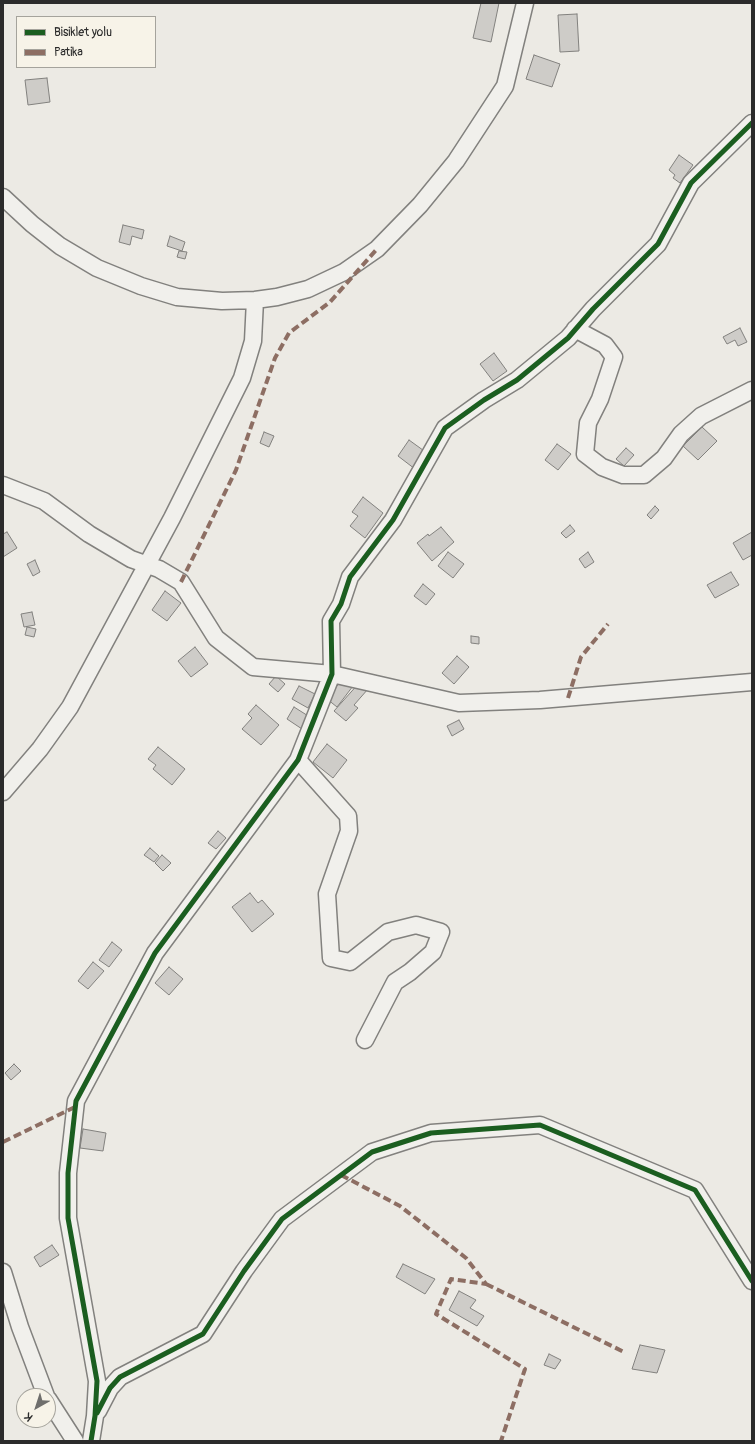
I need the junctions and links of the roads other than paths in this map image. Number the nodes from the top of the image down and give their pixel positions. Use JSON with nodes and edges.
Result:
{"nodes":[{"id":1,"x":525,"y":3,"type":"edge"},
{"id":2,"x":752,"y":123,"type":"edge"},
{"id":3,"x":3,"y":197,"type":"edge"},
{"id":4,"x":255,"y":300,"type":"junction"},
{"id":5,"x":576,"y":329,"type":"junction"},
{"id":6,"x":752,"y":390,"type":"edge"},
{"id":7,"x":3,"y":485,"type":"edge"},
{"id":8,"x":146,"y":565,"type":"junction"},
{"id":9,"x":332,"y":674,"type":"junction"},
{"id":10,"x":752,"y":682,"type":"edge"},
{"id":11,"x":298,"y":760,"type":"junction"},
{"id":12,"x":3,"y":792,"type":"edge"},
{"id":13,"x":365,"y":1040,"type":"dead end"},
{"id":14,"x":3,"y":1272,"type":"edge"},
{"id":15,"x":752,"y":1281,"type":"edge"},
{"id":16,"x":43,"y":1388,"type":"edge"},
{"id":17,"x":56,"y":1412,"type":"edge"},
{"id":18,"x":95,"y":1416,"type":"junction"},
{"id":19,"x":74,"y":1441,"type":"edge"},
{"id":20,"x":90,"y":1441,"type":"edge"}],
"edges":[{"from":1,"to":4,"type":"street"},
{"from":2,"to":5,"type":"street"},
{"from":3,"to":4,"type":"street"},
{"from":4,"to":8,"type":"street"},
{"from":5,"to":6,"type":"street"},
{"from":5,"to":9,"type":"street"},
{"from":7,"to":8,"type":"street"},
{"from":8,"to":9,"type":"street"},
{"from":8,"to":12,"type":"street"},
{"from":9,"to":10,"type":"street"},
{"from":9,"to":11,"type":"street"},
{"from":11,"to":13,"type":"street"},
{"from":11,"to":18,"type":"street"},
{"from":14,"to":16,"type":"street"},
{"from":15,"to":18,"type":"street"},
{"from":17,"to":19,"type":"street"},
{"from":18,"to":20,"type":"street"}]}
